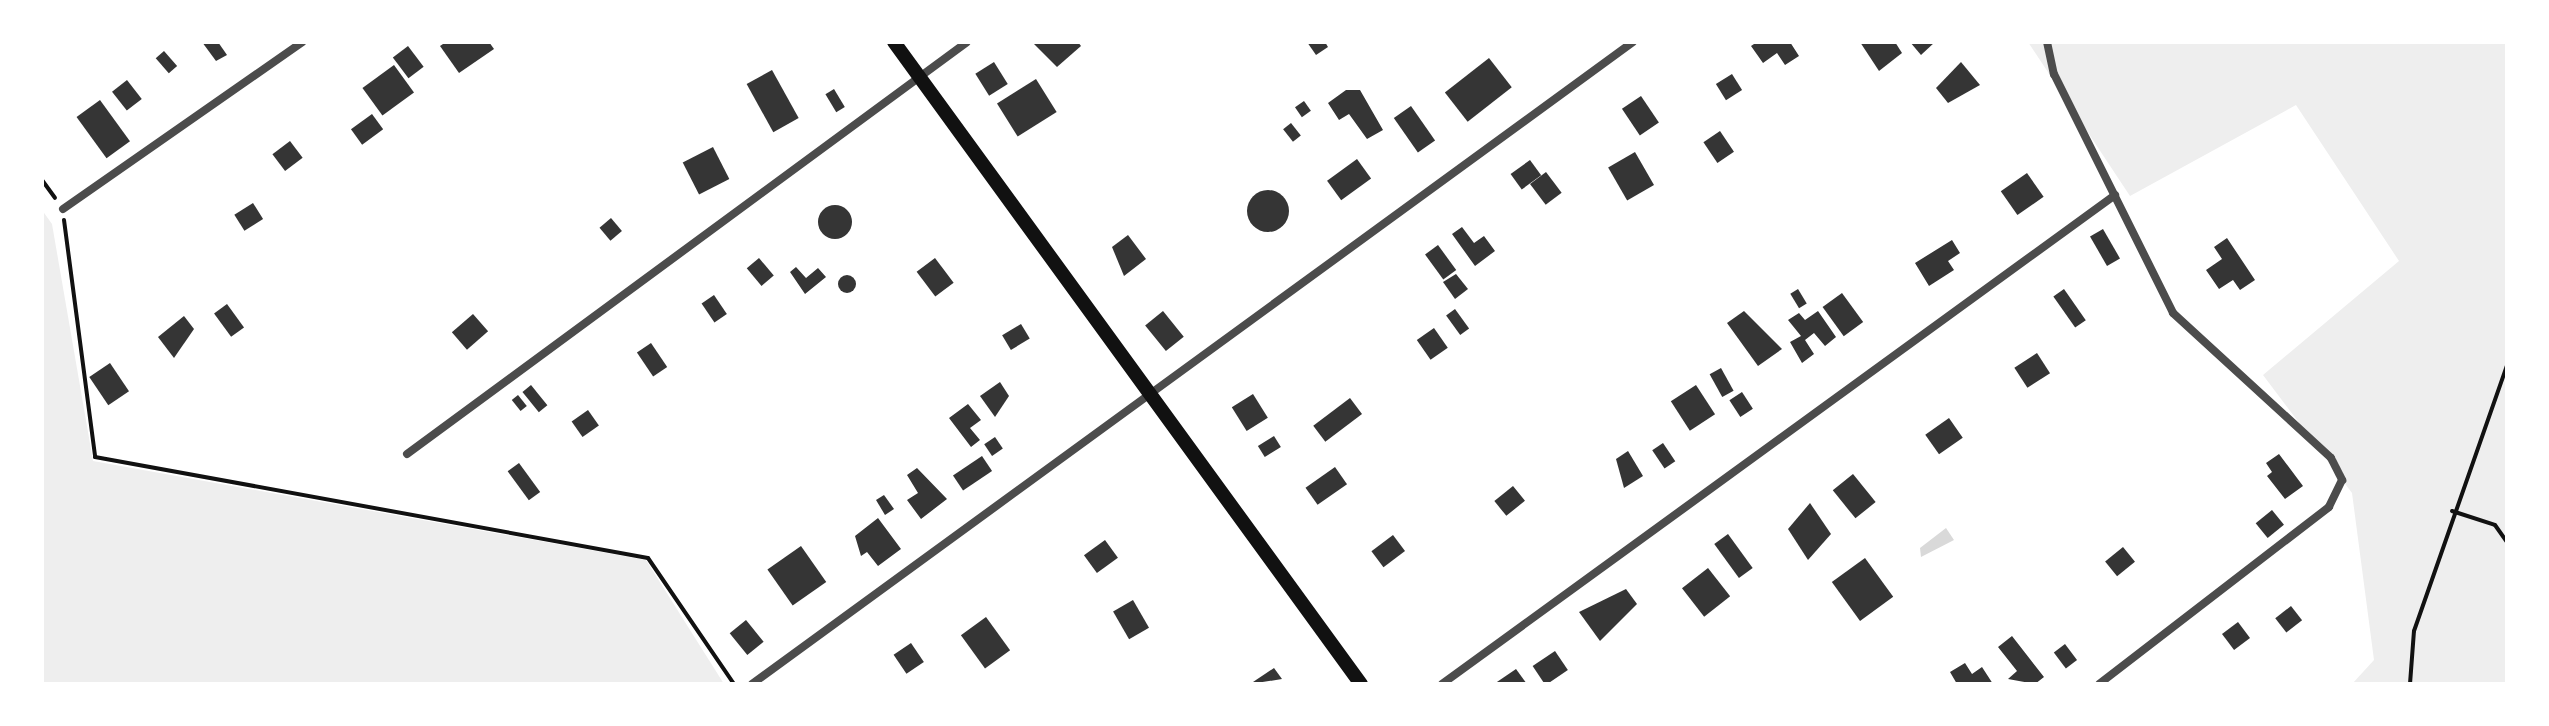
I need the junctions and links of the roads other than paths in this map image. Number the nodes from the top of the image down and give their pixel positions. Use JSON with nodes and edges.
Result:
{"nodes":[{"id":1,"x":302,"y":42,"type":"edge"},
{"id":2,"x":894,"y":42,"type":"edge"},
{"id":3,"x":967,"y":42,"type":"edge"},
{"id":4,"x":1633,"y":42,"type":"edge"},
{"id":5,"x":2047,"y":42,"type":"edge"},
{"id":6,"x":919,"y":76,"type":"junction"},
{"id":7,"x":2115,"y":195,"type":"junction"},
{"id":8,"x":63,"y":209,"type":"road end"},
{"id":9,"x":1149,"y":397,"type":"junction"},
{"id":10,"x":407,"y":454,"type":"dead end"},
{"id":11,"x":752,"y":684,"type":"edge"},
{"id":12,"x":1361,"y":684,"type":"edge"},
{"id":13,"x":1442,"y":684,"type":"edge"},
{"id":14,"x":2099,"y":684,"type":"edge"}],
"edges":[{"from":1,"to":8,"type":"street"},
{"from":2,"to":6,"type":"highway"},
{"from":3,"to":6,"type":"street"},
{"from":4,"to":9,"type":"street"},
{"from":5,"to":7,"type":"street"},
{"from":6,"to":9,"type":"highway"},
{"from":6,"to":10,"type":"street"},
{"from":7,"to":13,"type":"street"},
{"from":7,"to":14,"type":"street"},
{"from":9,"to":11,"type":"street"},
{"from":9,"to":12,"type":"highway"}]}
